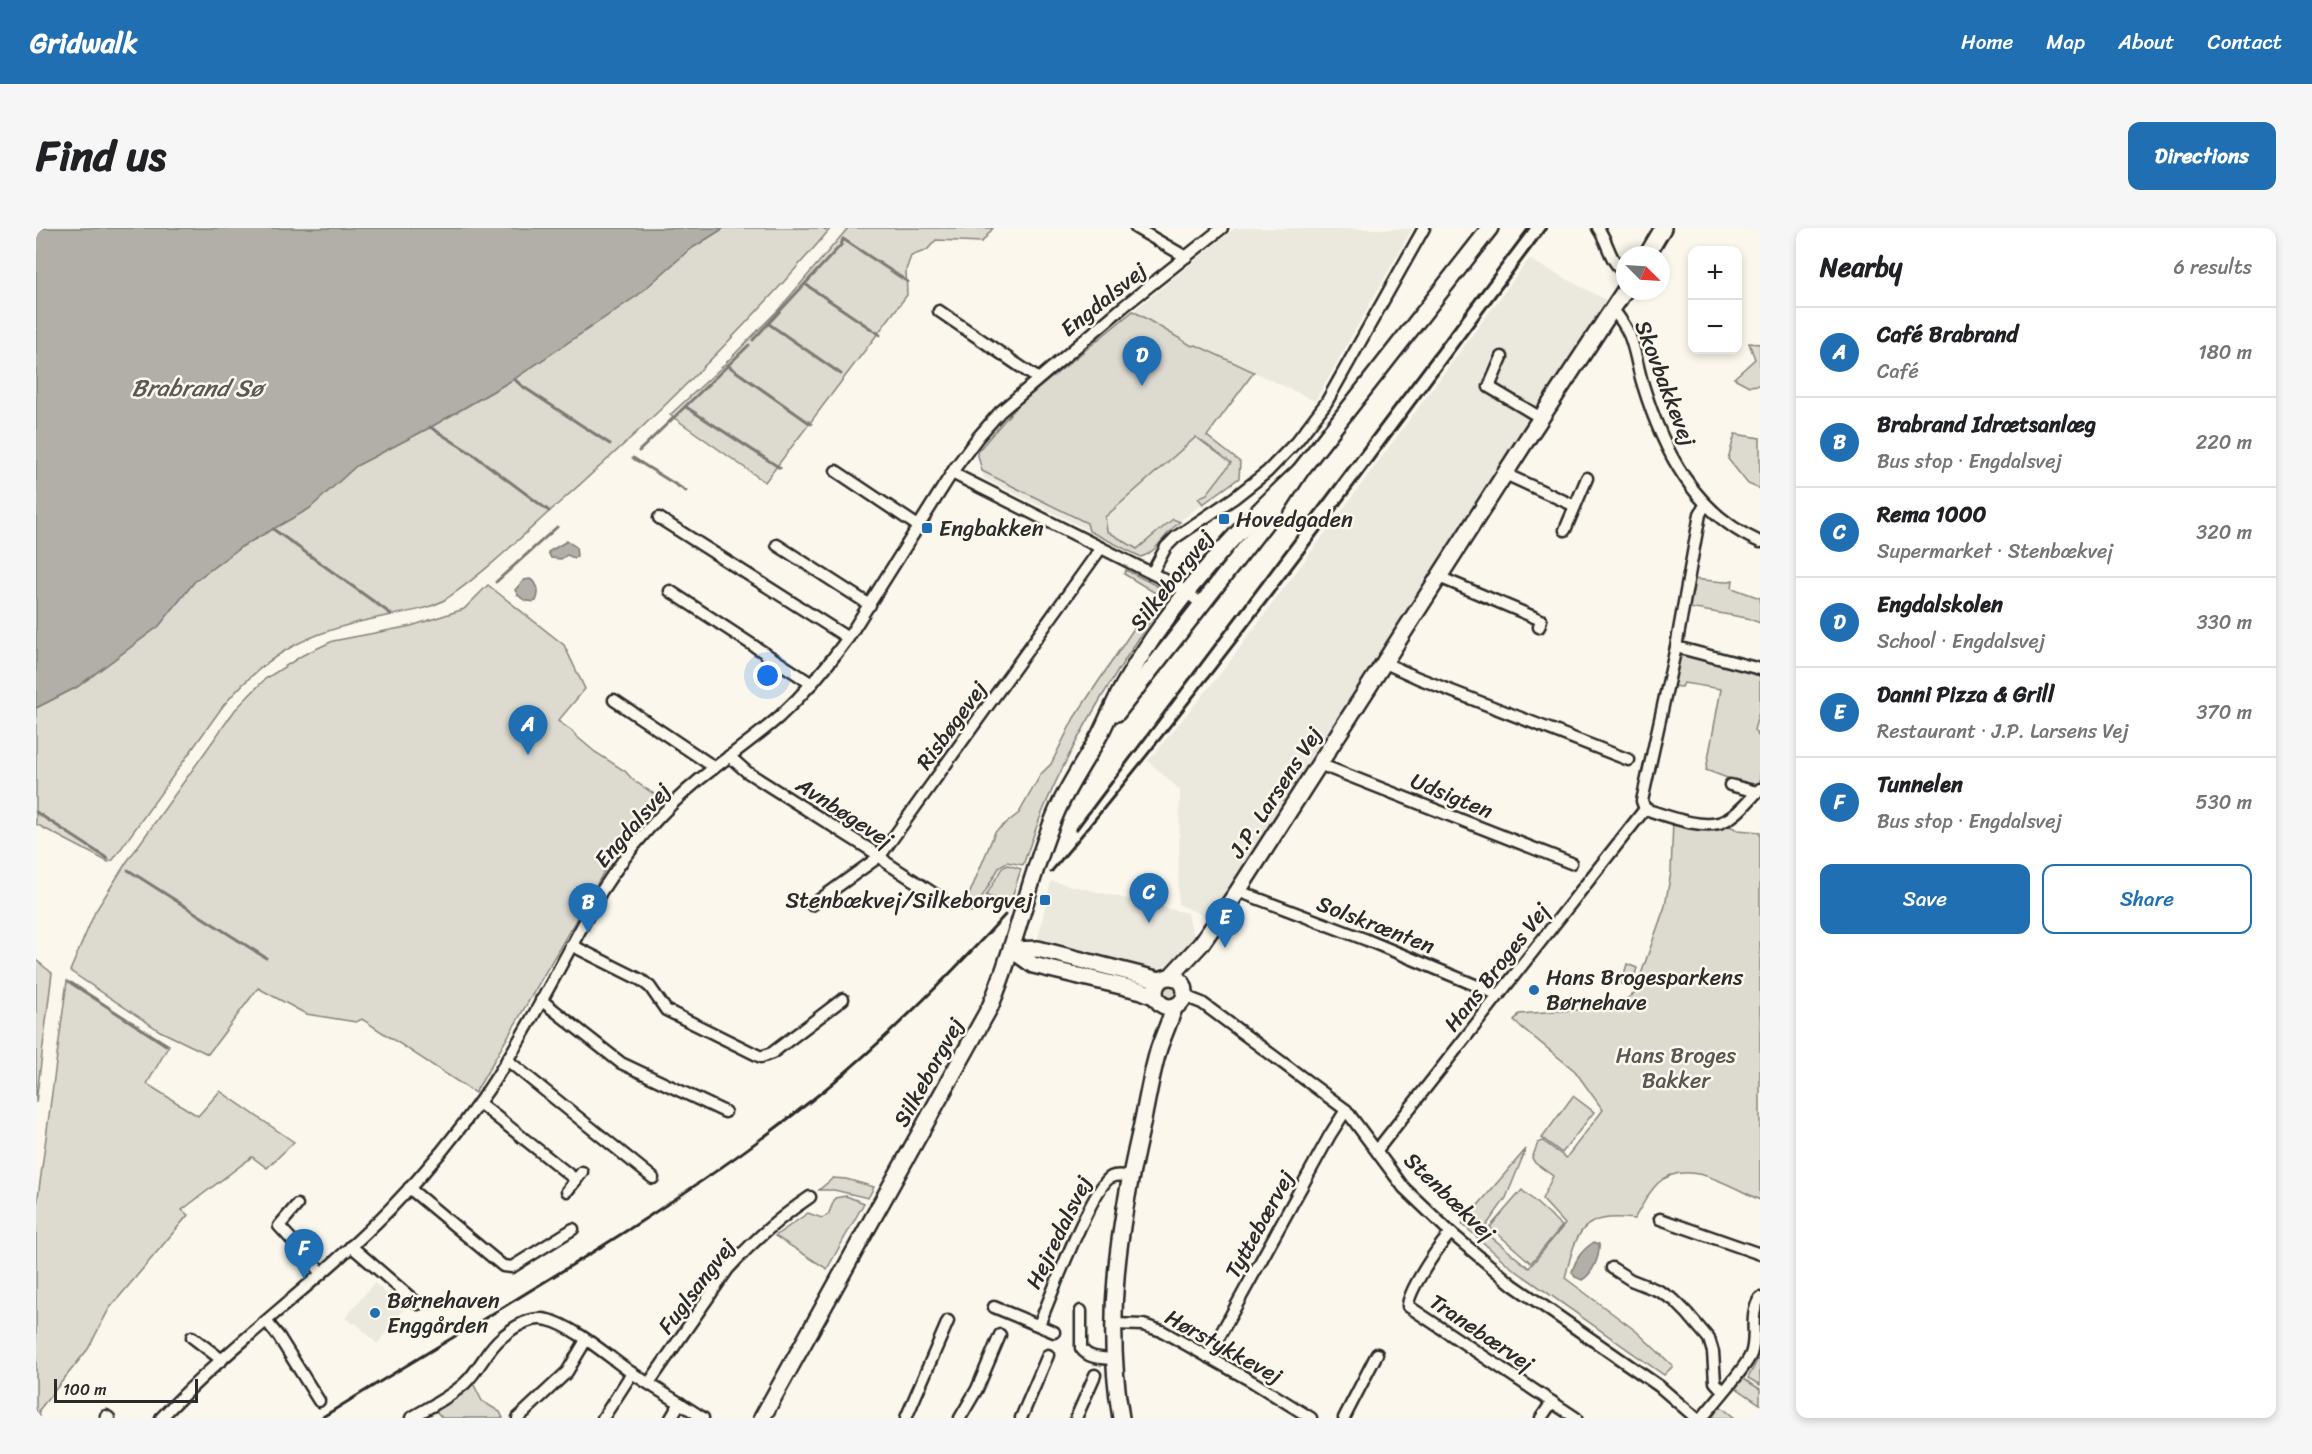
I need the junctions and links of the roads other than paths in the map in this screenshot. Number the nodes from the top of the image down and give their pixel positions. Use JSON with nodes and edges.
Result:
{"nodes":[{"id":1,"x":1136,"y":228,"type":"edge"},
{"id":2,"x":1222,"y":228,"type":"edge"},
{"id":3,"x":1424,"y":228,"type":"edge"},
{"id":4,"x":1490,"y":228,"type":"edge"},
{"id":5,"x":1598,"y":228,"type":"edge"},
{"id":6,"x":1663,"y":228,"type":"edge"},
{"id":7,"x":1652,"y":246,"type":"edge"},
{"id":8,"x":1186,"y":257,"type":"junction"},
{"id":9,"x":1616,"y":265,"type":"edge"},
{"id":10,"x":1619,"y":300,"type":"edge"},
{"id":11,"x":939,"y":310,"type":"dead end"},
{"id":12,"x":1613,"y":310,"type":"junction"},
{"id":13,"x":1502,"y":357,"type":"dead end"},
{"id":14,"x":1037,"y":378,"type":"junction"},
{"id":15,"x":1541,"y":418,"type":"junction"},
{"id":16,"x":836,"y":471,"type":"dead end"},
{"id":17,"x":1300,"y":471,"type":"junction"},
{"id":18,"x":952,"y":473,"type":"junction"},
{"id":19,"x":1505,"y":474,"type":"junction"},
{"id":20,"x":1587,"y":478,"type":"dead end"},
{"id":21,"x":1705,"y":505,"type":"junction"},
{"id":22,"x":1575,"y":507,"type":"junction"},
{"id":23,"x":659,"y":518,"type":"dead end"},
{"id":24,"x":918,"y":526,"type":"junction"},
{"id":25,"x":1565,"y":530,"type":"dead end"},
{"id":26,"x":1760,"y":542,"type":"edge"},
{"id":27,"x":777,"y":545,"type":"dead end"},
{"id":28,"x":1101,"y":548,"type":"junction"},
{"id":29,"x":1152,"y":573,"type":"junction"},
{"id":30,"x":1439,"y":577,"type":"junction"},
{"id":31,"x":670,"y":591,"type":"dead end"},
{"id":32,"x":1188,"y":593,"type":"junction"},
{"id":33,"x":1202,"y":604,"type":"junction"},
{"id":34,"x":870,"y":605,"type":"junction"},
{"id":35,"x":1539,"y":627,"type":"dead end"},
{"id":36,"x":848,"y":638,"type":"junction"},
{"id":37,"x":1676,"y":647,"type":"junction"},
{"id":38,"x":1385,"y":663,"type":"junction"},
{"id":39,"x":1760,"y":669,"type":"edge"},
{"id":40,"x":812,"y":684,"type":"junction"},
{"id":41,"x":614,"y":700,"type":"dead end"},
{"id":42,"x":1100,"y":734,"type":"junction"},
{"id":43,"x":729,"y":756,"type":"junction"},
{"id":44,"x":1629,"y":760,"type":"dead end"},
{"id":45,"x":1319,"y":764,"type":"junction"},
{"id":46,"x":713,"y":769,"type":"junction"},
{"id":47,"x":1730,"y":785,"type":"dead end"},
{"id":48,"x":1758,"y":791,"type":"edge"},
{"id":49,"x":1645,"y":809,"type":"junction"},
{"id":50,"x":880,"y":856,"type":"junction"},
{"id":51,"x":1571,"y":863,"type":"dead end"},
{"id":52,"x":1238,"y":891,"type":"junction"},
{"id":53,"x":942,"y":899,"type":"dead end"},
{"id":54,"x":812,"y":905,"type":"dead end"},
{"id":55,"x":571,"y":945,"type":"junction"},
{"id":56,"x":1012,"y":950,"type":"junction"},
{"id":57,"x":1170,"y":992,"type":"junction"},
{"id":58,"x":1499,"y":995,"type":"junction"},
{"id":59,"x":843,"y":999,"type":"dead end"},
{"id":60,"x":541,"y":1000,"type":"junction"},
{"id":61,"x":507,"y":1060,"type":"junction"},
{"id":62,"x":479,"y":1103,"type":"junction"},
{"id":63,"x":1346,"y":1110,"type":"junction"},
{"id":64,"x":725,"y":1112,"type":"dead end"},
{"id":65,"x":1377,"y":1150,"type":"junction"},
{"id":66,"x":1130,"y":1177,"type":"junction"},
{"id":67,"x":652,"y":1178,"type":"dead end"},
{"id":68,"x":409,"y":1188,"type":"junction"},
{"id":69,"x":567,"y":1191,"type":"dead end"},
{"id":70,"x":810,"y":1197,"type":"dead end"},
{"id":71,"x":297,"y":1205,"type":"dead end"},
{"id":72,"x":1660,"y":1219,"type":"dead end"},
{"id":73,"x":573,"y":1229,"type":"dead end"},
{"id":74,"x":1451,"y":1233,"type":"junction"},
{"id":75,"x":351,"y":1246,"type":"junction"},
{"id":76,"x":1760,"y":1254,"type":"edge"},
{"id":77,"x":1612,"y":1268,"type":"dead end"},
{"id":78,"x":322,"y":1273,"type":"junction"},
{"id":79,"x":1760,"y":1298,"type":"edge"},
{"id":80,"x":418,"y":1304,"type":"dead end"},
{"id":81,"x":994,"y":1307,"type":"dead end"},
{"id":82,"x":1081,"y":1311,"type":"dead end"},
{"id":83,"x":948,"y":1321,"type":"dead end"},
{"id":84,"x":267,"y":1322,"type":"junction"},
{"id":85,"x":1114,"y":1324,"type":"junction"},
{"id":86,"x":1039,"y":1325,"type":"junction"},
{"id":87,"x":1054,"y":1332,"type":"dead end"},
{"id":88,"x":1000,"y":1335,"type":"dead end"},
{"id":89,"x":192,"y":1337,"type":"dead end"},
{"id":90,"x":586,"y":1340,"type":"junction"},
{"id":91,"x":1377,"y":1354,"type":"dead end"},
{"id":92,"x":1048,"y":1356,"type":"dead end"},
{"id":93,"x":1208,"y":1357,"type":"junction"},
{"id":94,"x":1114,"y":1359,"type":"junction"},
{"id":95,"x":222,"y":1360,"type":"junction"},
{"id":96,"x":632,"y":1373,"type":"junction"},
{"id":97,"x":1095,"y":1375,"type":"dead end"},
{"id":98,"x":649,"y":1383,"type":"junction"},
{"id":99,"x":1723,"y":1391,"type":"junction"},
{"id":100,"x":319,"y":1401,"type":"dead end"},
{"id":101,"x":1552,"y":1402,"type":"junction"},
{"id":102,"x":680,"y":1403,"type":"junction"},
{"id":103,"x":161,"y":1418,"type":"edge"},
{"id":104,"x":411,"y":1418,"type":"edge"},
{"id":105,"x":519,"y":1418,"type":"edge"},
{"id":106,"x":603,"y":1418,"type":"edge"},
{"id":107,"x":671,"y":1418,"type":"edge"},
{"id":108,"x":703,"y":1418,"type":"edge"},
{"id":109,"x":762,"y":1418,"type":"edge"},
{"id":110,"x":906,"y":1418,"type":"edge"},
{"id":111,"x":960,"y":1418,"type":"edge"},
{"id":112,"x":1021,"y":1418,"type":"edge"},
{"id":113,"x":1076,"y":1418,"type":"edge"},
{"id":114,"x":1121,"y":1418,"type":"edge"},
{"id":115,"x":1311,"y":1418,"type":"edge"},
{"id":116,"x":1344,"y":1418,"type":"edge"},
{"id":117,"x":1541,"y":1418,"type":"edge"},
{"id":118,"x":1576,"y":1418,"type":"edge"},
{"id":119,"x":1696,"y":1418,"type":"edge"},
{"id":120,"x":1701,"y":1418,"type":"edge"}],
"edges":[{"from":1,"to":8,"type":"street"},
{"from":2,"to":8,"type":"street","name":"Engdalsvej"},
{"from":3,"to":29,"type":"street"},
{"from":4,"to":17,"type":"main road","name":"Silkeborgvej"},
{"from":5,"to":9,"type":"street"},
{"from":6,"to":7,"type":"main road"},
{"from":8,"to":14,"type":"street","name":"Engdalsvej"},
{"from":10,"to":12,"type":"main road","name":"J.P. Larsens Vej"},
{"from":11,"to":14,"type":"street"},
{"from":12,"to":15,"type":"main road","name":"J.P. Larsens Vej"},
{"from":12,"to":21,"type":"street","name":"Skovbakkevej"},
{"from":13,"to":15,"type":"street"},
{"from":14,"to":18,"type":"street","name":"Engdalsvej"},
{"from":15,"to":19,"type":"main road","name":"J.P. Larsens Vej"},
{"from":16,"to":24,"type":"street"},
{"from":17,"to":32,"type":"main road","name":"Silkeborgvej"},
{"from":17,"to":33,"type":"main road","name":"Silkeborgvej"},
{"from":18,"to":24,"type":"street","name":"Engdalsvej"},
{"from":18,"to":28,"type":"street"},
{"from":19,"to":22,"type":"street"},
{"from":19,"to":30,"type":"main road","name":"J.P. Larsens Vej"},
{"from":20,"to":22,"type":"street"},
{"from":21,"to":26,"type":"street","name":"Skovbakkevej"},
{"from":21,"to":37,"type":"street"},
{"from":22,"to":25,"type":"street"},
{"from":23,"to":36,"type":"street"},
{"from":24,"to":34,"type":"street","name":"Engdalsvej"},
{"from":27,"to":34,"type":"street"},
{"from":28,"to":29,"type":"street"},
{"from":28,"to":50,"type":"street","name":"Risbøgevej"},
{"from":29,"to":32,"type":"street"},
{"from":30,"to":35,"type":"street"},
{"from":30,"to":38,"type":"main road","name":"J.P. Larsens Vej"},
{"from":31,"to":40,"type":"street"},
{"from":32,"to":33,"type":"street"},
{"from":32,"to":42,"type":"main road","name":"Silkeborgvej"},
{"from":33,"to":42,"type":"main road","name":"Silkeborgvej"},
{"from":34,"to":36,"type":"street","name":"Engdalsvej"},
{"from":36,"to":40,"type":"street","name":"Engdalsvej"},
{"from":37,"to":39,"type":"street"},
{"from":37,"to":49,"type":"street"},
{"from":38,"to":44,"type":"street"},
{"from":38,"to":45,"type":"main road","name":"J.P. Larsens Vej"},
{"from":40,"to":43,"type":"street","name":"Engdalsvej"},
{"from":41,"to":46,"type":"street"},
{"from":42,"to":56,"type":"main road","name":"Silkeborgvej"},
{"from":43,"to":46,"type":"street","name":"Engdalsvej"},
{"from":43,"to":50,"type":"street","name":"Avnbøgevej"},
{"from":45,"to":51,"type":"street","name":"Udsigten"},
{"from":45,"to":52,"type":"main road","name":"J.P. Larsens Vej"},
{"from":46,"to":55,"type":"street","name":"Engdalsvej"},
{"from":47,"to":48,"type":"street"},
{"from":48,"to":49,"type":"street"},
{"from":49,"to":58,"type":"street","name":"Hans Broges Vej"},
{"from":50,"to":53,"type":"street","name":"Avnbøgevej"},
{"from":50,"to":54,"type":"street","name":"Risbøgevej"},
{"from":52,"to":57,"type":"main road","name":"J.P. Larsens Vej"},
{"from":52,"to":58,"type":"street","name":"Solskrænten"},
{"from":55,"to":59,"type":"street"},
{"from":55,"to":60,"type":"street","name":"Engdalsvej"},
{"from":56,"to":57,"type":"main road","name":"Stenbækvej"},
{"from":56,"to":109,"type":"main road","name":"Silkeborgvej"},
{"from":57,"to":63,"type":"street","name":"Stenbækvej"},
{"from":57,"to":66,"type":"main road","name":"Hejredalsvej"},
{"from":58,"to":65,"type":"street","name":"Hans Broges Vej"},
{"from":60,"to":61,"type":"street","name":"Engdalsvej"},
{"from":60,"to":64,"type":"street"},
{"from":61,"to":62,"type":"street","name":"Engdalsvej"},
{"from":61,"to":67,"type":"street"},
{"from":62,"to":68,"type":"street","name":"Engdalsvej"},
{"from":62,"to":69,"type":"street"},
{"from":63,"to":65,"type":"street","name":"Stenbækvej"},
{"from":63,"to":93,"type":"street","name":"Tyttebærvej"},
{"from":65,"to":74,"type":"street","name":"Stenbækvej"},
{"from":66,"to":85,"type":"main road","name":"Hejredalsvej"},
{"from":66,"to":86,"type":"street","name":"Hejredalsvej"},
{"from":68,"to":73,"type":"street"},
{"from":68,"to":75,"type":"street","name":"Engdalsvej"},
{"from":70,"to":98,"type":"street","name":"Fuglsangvej"},
{"from":71,"to":78,"type":"street"},
{"from":72,"to":76,"type":"street"},
{"from":74,"to":101,"type":"street","name":"Tranebærvej"},
{"from":74,"to":119,"type":"street","name":"Stenbækvej"},
{"from":75,"to":78,"type":"street","name":"Engdalsvej"},
{"from":75,"to":80,"type":"street"},
{"from":77,"to":99,"type":"street"},
{"from":78,"to":84,"type":"street","name":"Engdalsvej"},
{"from":79,"to":99,"type":"street"},
{"from":81,"to":86,"type":"street","name":"Hejredalsvej"},
{"from":82,"to":94,"type":"street"},
{"from":83,"to":110,"type":"street"},
{"from":84,"to":95,"type":"street","name":"Engdalsvej"},
{"from":84,"to":100,"type":"street"},
{"from":85,"to":93,"type":"street","name":"Hørstykkevej"},
{"from":85,"to":94,"type":"main road","name":"Hejredalsvej"},
{"from":86,"to":87,"type":"street","name":"Hejredalsvej"},
{"from":88,"to":111,"type":"street"},
{"from":89,"to":95,"type":"street"},
{"from":90,"to":96,"type":"street"},
{"from":90,"to":104,"type":"street"},
{"from":90,"to":105,"type":"street"},
{"from":91,"to":116,"type":"street"},
{"from":92,"to":112,"type":"street"},
{"from":93,"to":115,"type":"street","name":"Hørstykkevej"},
{"from":94,"to":114,"type":"main road","name":"Hejredalsvej"},
{"from":95,"to":103,"type":"street","name":"Engdalsvej"},
{"from":96,"to":98,"type":"street"},
{"from":96,"to":106,"type":"street"},
{"from":97,"to":113,"type":"street"},
{"from":98,"to":102,"type":"street"},
{"from":99,"to":120,"type":"street"},
{"from":101,"to":117,"type":"street"},
{"from":101,"to":118,"type":"street","name":"Tranebærvej"},
{"from":102,"to":107,"type":"street"},
{"from":102,"to":108,"type":"street"}]}
